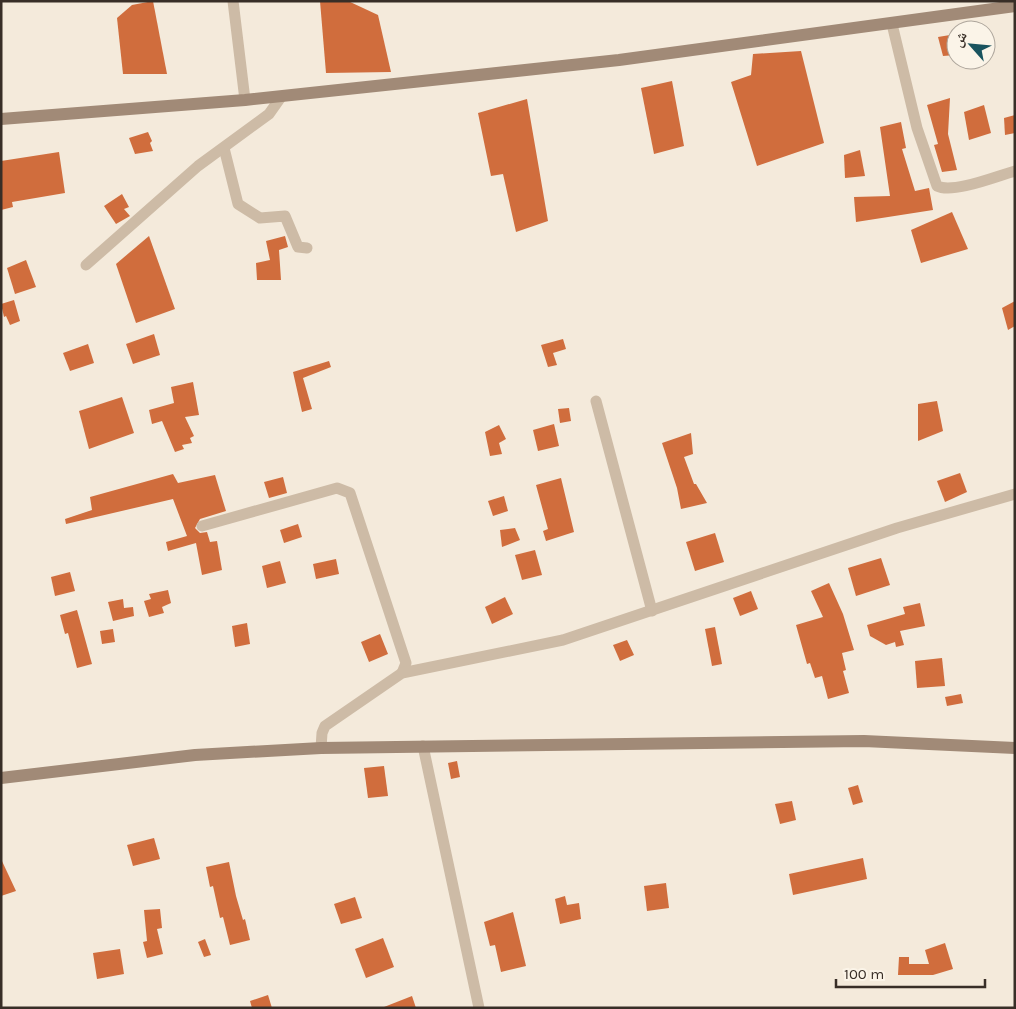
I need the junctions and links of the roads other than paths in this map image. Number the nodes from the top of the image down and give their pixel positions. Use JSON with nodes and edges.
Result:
{"nodes":[{"id":1,"x":233,"y":1,"type":"edge"},
{"id":2,"x":1015,"y":6,"type":"edge"},
{"id":3,"x":892,"y":24,"type":"junction"},
{"id":4,"x":281,"y":97,"type":"junction"},
{"id":5,"x":245,"y":100,"type":"junction"},
{"id":6,"x":1,"y":118,"type":"edge"},
{"id":7,"x":224,"y":148,"type":"junction"},
{"id":8,"x":1015,"y":171,"type":"edge"},
{"id":9,"x":307,"y":248,"type":"dead end"},
{"id":10,"x":86,"y":265,"type":"dead end"},
{"id":11,"x":596,"y":400,"type":"dead end"},
{"id":12,"x":1015,"y":494,"type":"edge"},
{"id":13,"x":202,"y":526,"type":"dead end"},
{"id":14,"x":652,"y":611,"type":"junction"},
{"id":15,"x":402,"y":673,"type":"junction"},
{"id":16,"x":423,"y":746,"type":"junction"},
{"id":17,"x":321,"y":748,"type":"junction"},
{"id":18,"x":1015,"y":748,"type":"edge"},
{"id":19,"x":1,"y":778,"type":"edge"},
{"id":20,"x":479,"y":1008,"type":"edge"}],
"edges":[{"from":1,"to":5,"type":"street"},
{"from":2,"to":3,"type":"street"},
{"from":3,"to":4,"type":"street"},
{"from":3,"to":8,"type":"street"},
{"from":4,"to":5,"type":"street"},
{"from":4,"to":7,"type":"street"},
{"from":5,"to":6,"type":"street"},
{"from":7,"to":9,"type":"street"},
{"from":7,"to":10,"type":"street"},
{"from":11,"to":14,"type":"street"},
{"from":12,"to":14,"type":"street"},
{"from":13,"to":15,"type":"street"},
{"from":14,"to":15,"type":"street"},
{"from":15,"to":17,"type":"street"},
{"from":16,"to":17,"type":"street"},
{"from":16,"to":18,"type":"street"},
{"from":16,"to":20,"type":"street"},
{"from":17,"to":19,"type":"street"}]}
